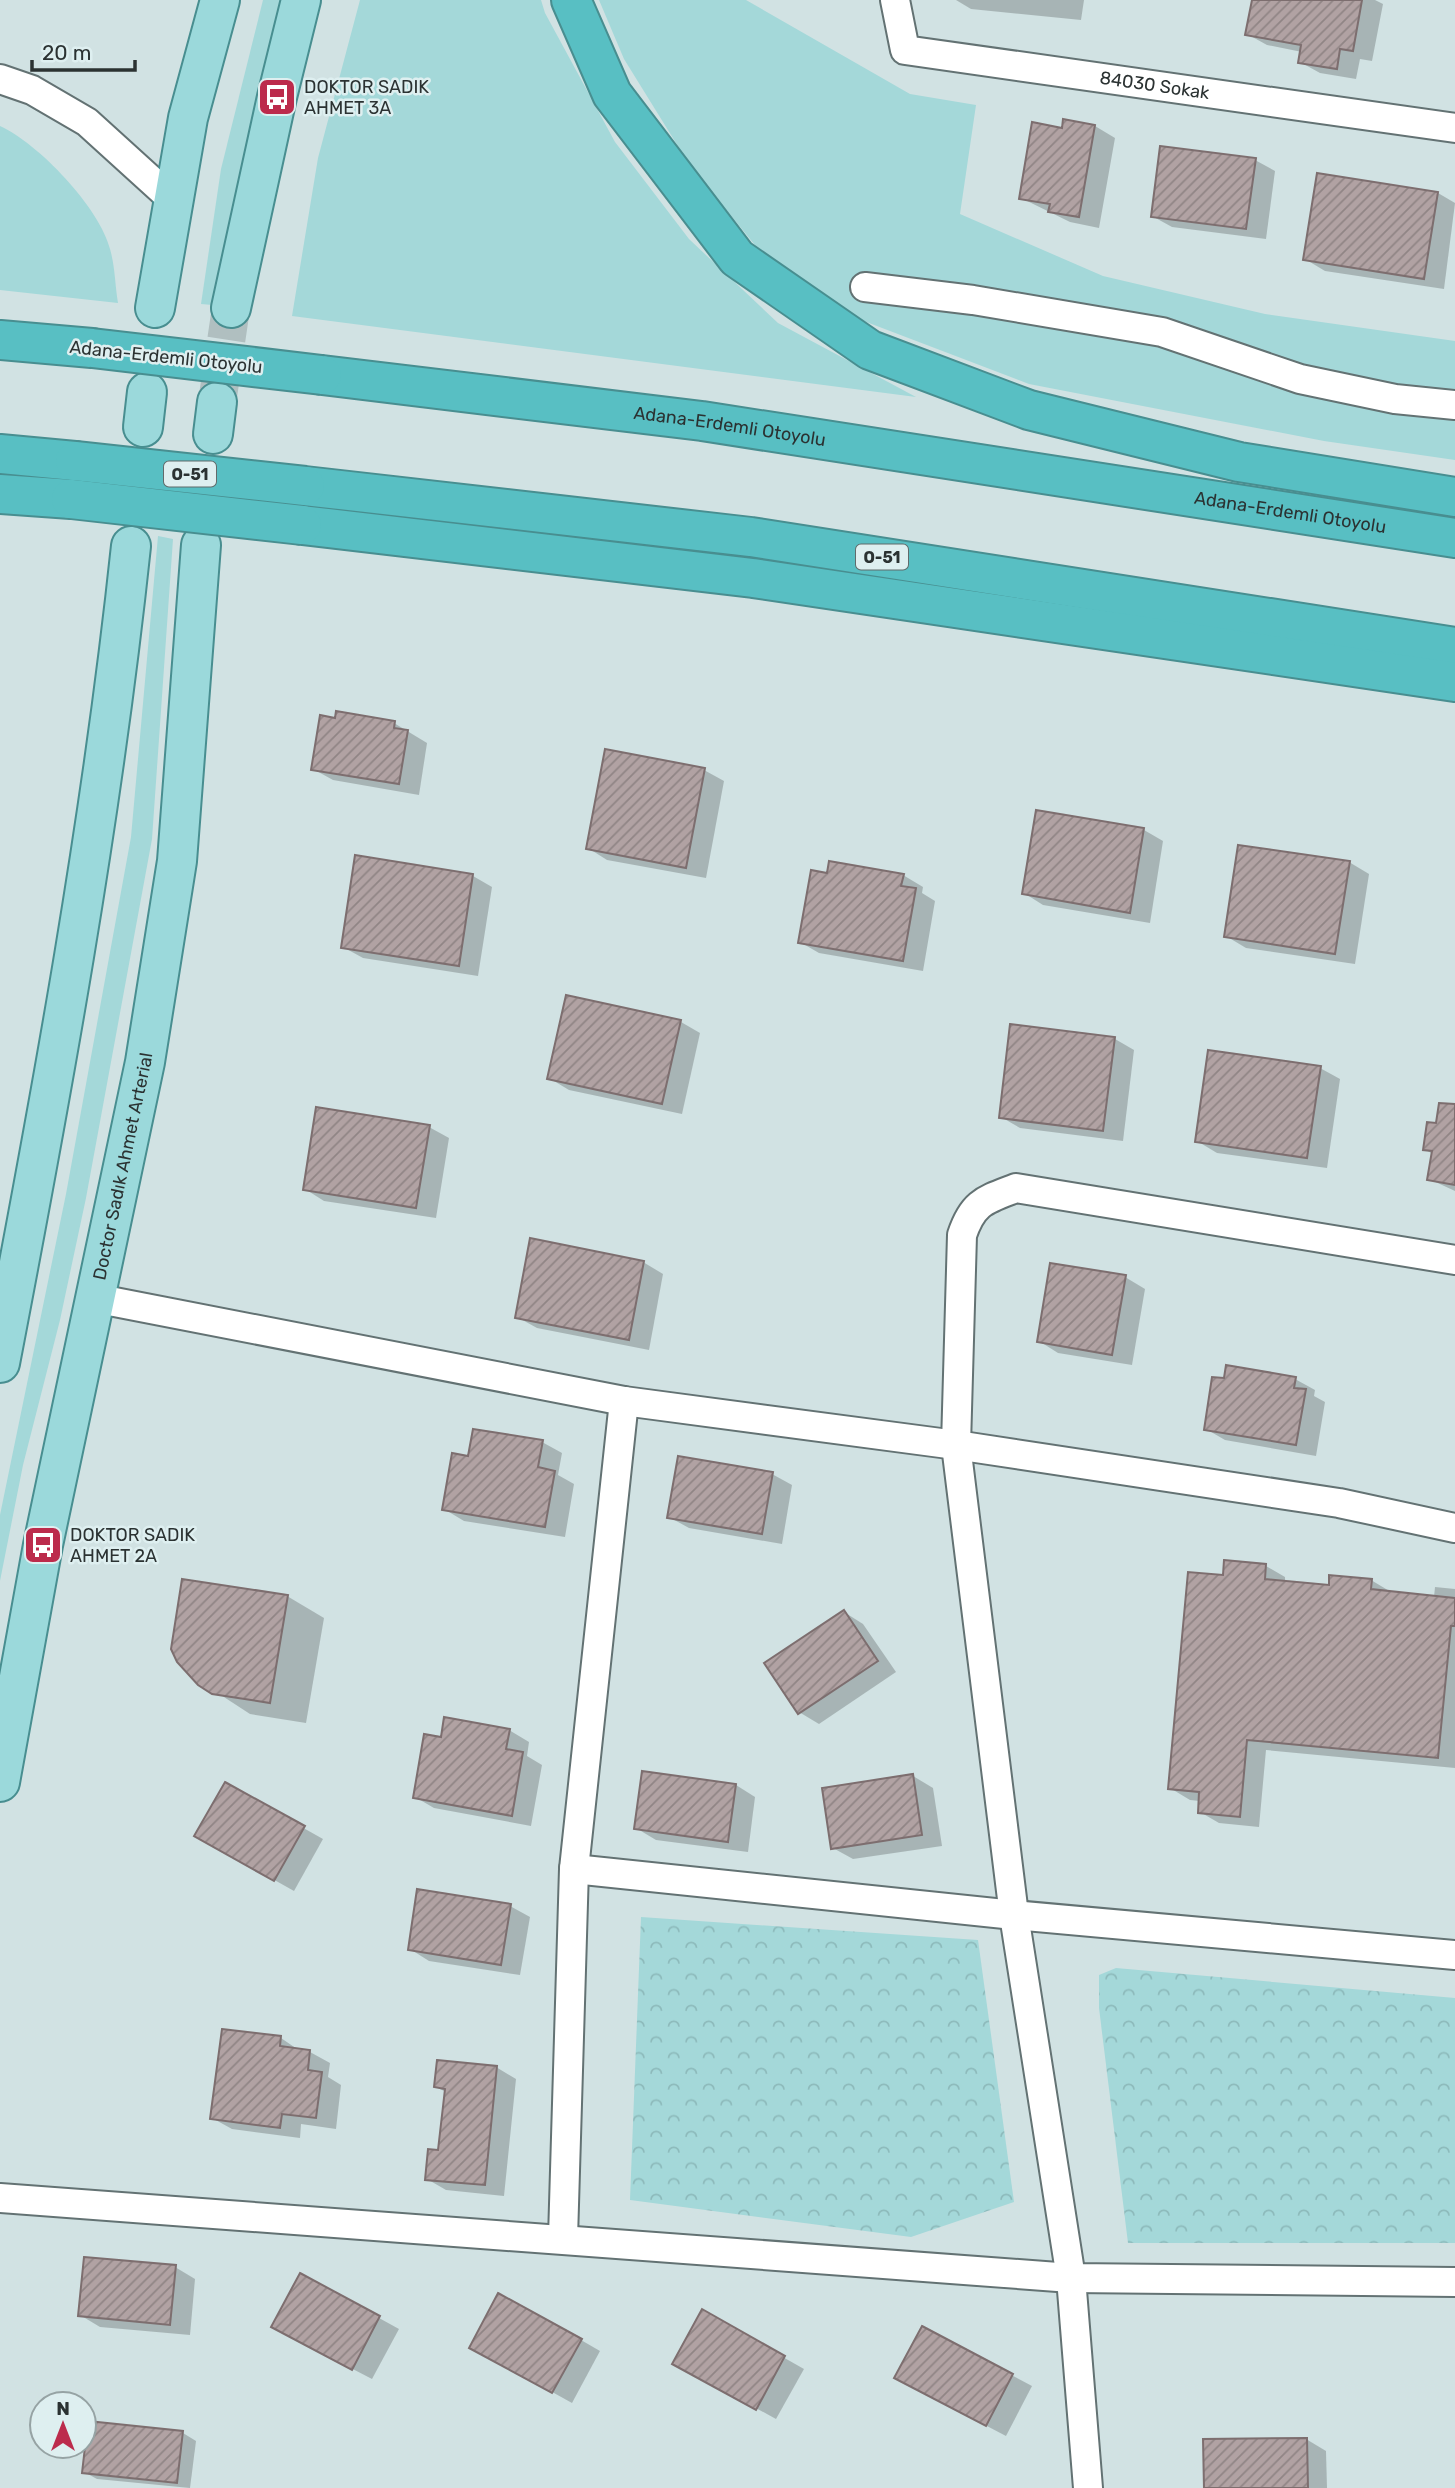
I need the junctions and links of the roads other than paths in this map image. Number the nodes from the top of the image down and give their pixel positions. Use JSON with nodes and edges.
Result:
{"nodes":[{"id":1,"x":220,"y":0,"type":"edge"},
{"id":2,"x":301,"y":0,"type":"edge"},
{"id":3,"x":571,"y":0,"type":"edge"},
{"id":4,"x":895,"y":0,"type":"edge"},
{"id":5,"x":0,"y":79,"type":"edge"},
{"id":6,"x":1455,"y":128,"type":"edge"},
{"id":7,"x":174,"y":201,"type":"junction"},
{"id":8,"x":865,"y":287,"type":"dead end"},
{"id":9,"x":155,"y":308,"type":"dead end"},
{"id":10,"x":231,"y":308,"type":"tunnel mouth"},
{"id":11,"x":0,"y":340,"type":"edge"},
{"id":12,"x":1455,"y":405,"type":"edge"},
{"id":13,"x":0,"y":454,"type":"edge"},
{"id":14,"x":0,"y":494,"type":"edge"},
{"id":15,"x":1455,"y":497,"type":"edge"},
{"id":16,"x":1455,"y":538,"type":"edge"},
{"id":17,"x":201,"y":545,"type":"dead end"},
{"id":18,"x":131,"y":546,"type":"dead end"},
{"id":19,"x":1455,"y":647,"type":"edge"},
{"id":20,"x":1455,"y":682,"type":"edge"},
{"id":21,"x":1455,"y":1260,"type":"edge"},
{"id":22,"x":94,"y":1298,"type":"junction"},
{"id":23,"x":0,"y":1363,"type":"edge"},
{"id":24,"x":624,"y":1401,"type":"junction"},
{"id":25,"x":956,"y":1446,"type":"junction"},
{"id":26,"x":1455,"y":1528,"type":"edge"},
{"id":27,"x":0,"y":1782,"type":"edge"},
{"id":28,"x":574,"y":1869,"type":"junction"},
{"id":29,"x":1014,"y":1915,"type":"junction"},
{"id":30,"x":1455,"y":1955,"type":"edge"},
{"id":31,"x":0,"y":2198,"type":"edge"},
{"id":32,"x":563,"y":2238,"type":"junction"},
{"id":33,"x":1071,"y":2278,"type":"junction"},
{"id":34,"x":1455,"y":2282,"type":"edge"},
{"id":35,"x":1088,"y":2488,"type":"edge"}],
"edges":[{"from":1,"to":7,"type":"main road"},
{"from":2,"to":10,"type":"main road"},
{"from":3,"to":15,"type":"highway"},
{"from":4,"to":6,"type":"street","name":"84030 Sokak"},
{"from":5,"to":7,"type":"street"},
{"from":7,"to":9,"type":"main road"},
{"from":8,"to":12,"type":"street"},
{"from":11,"to":16,"type":"highway","name":"Adana-Erdemli Otoyolu","bridge":true},
{"from":13,"to":19,"type":"highway","number":"O-51","bridge":true},
{"from":14,"to":20,"type":"highway","bridge":true},
{"from":17,"to":22,"type":"main road","name":"Doctor Sadık Ahmet Arterial"},
{"from":18,"to":23,"type":"main road"},
{"from":21,"to":25,"type":"street"},
{"from":22,"to":24,"type":"street"},
{"from":22,"to":27,"type":"main road","name":"Doctor Sadık Ahmet Arterial"},
{"from":24,"to":25,"type":"street"},
{"from":24,"to":28,"type":"street"},
{"from":25,"to":26,"type":"street"},
{"from":25,"to":29,"type":"street"},
{"from":28,"to":29,"type":"street"},
{"from":28,"to":32,"type":"street"},
{"from":29,"to":30,"type":"street"},
{"from":29,"to":33,"type":"street"},
{"from":31,"to":32,"type":"street"},
{"from":32,"to":33,"type":"street"},
{"from":33,"to":34,"type":"street"},
{"from":33,"to":35,"type":"street"}]}
